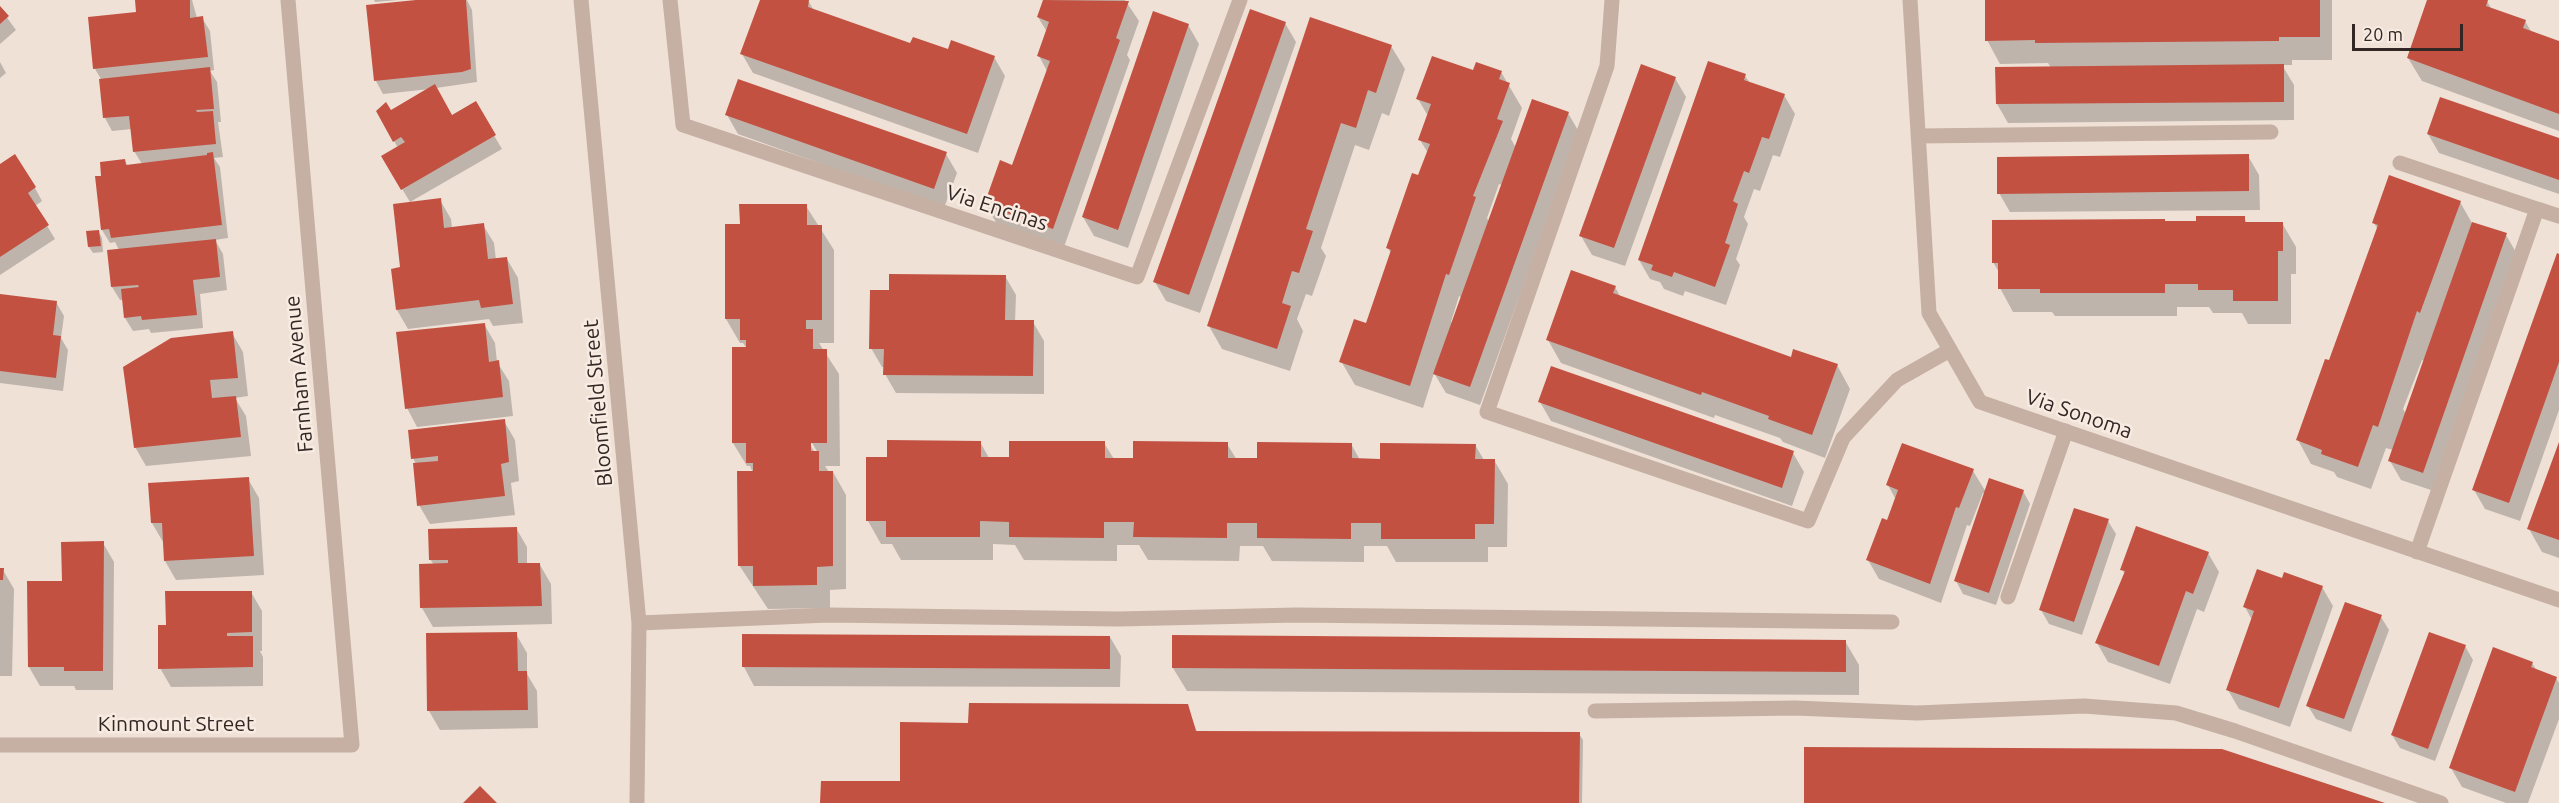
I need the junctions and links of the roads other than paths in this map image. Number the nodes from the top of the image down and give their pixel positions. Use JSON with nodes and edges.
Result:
{"nodes":[{"id":1,"x":288,"y":0,"type":"edge"},
{"id":2,"x":581,"y":0,"type":"edge"},
{"id":3,"x":670,"y":0,"type":"edge"},
{"id":4,"x":1240,"y":0,"type":"edge"},
{"id":5,"x":1612,"y":0,"type":"edge"},
{"id":6,"x":1910,"y":0,"type":"edge"},
{"id":7,"x":2271,"y":132,"type":"dead end"},
{"id":8,"x":1918,"y":136,"type":"junction"},
{"id":9,"x":2400,"y":164,"type":"dead end"},
{"id":10,"x":2537,"y":209,"type":"junction"},
{"id":11,"x":2559,"y":216,"type":"edge"},
{"id":12,"x":1950,"y":350,"type":"junction"},
{"id":13,"x":2066,"y":431,"type":"junction"},
{"id":14,"x":2417,"y":552,"type":"junction"},
{"id":15,"x":2008,"y":597,"type":"dead end"},
{"id":16,"x":2559,"y":600,"type":"edge"},
{"id":17,"x":1892,"y":622,"type":"dead end"},
{"id":18,"x":639,"y":624,"type":"junction"},
{"id":19,"x":1595,"y":711,"type":"dead end"},
{"id":20,"x":0,"y":745,"type":"edge"},
{"id":21,"x":352,"y":745,"type":"joint"},
{"id":22,"x":637,"y":803,"type":"edge"},
{"id":23,"x":2441,"y":803,"type":"edge"}],
"edges":[{"from":1,"to":21,"type":"street","name":"Farnham Avenue"},
{"from":2,"to":18,"type":"street","name":"Bloomfield Street"},
{"from":3,"to":4,"type":"street","name":"Via Encinas"},
{"from":5,"to":12,"type":"street"},
{"from":6,"to":8,"type":"street","name":"Via Sonoma"},
{"from":7,"to":8,"type":"street"},
{"from":8,"to":12,"type":"street","name":"Via Sonoma"},
{"from":9,"to":10,"type":"street"},
{"from":10,"to":11,"type":"street"},
{"from":10,"to":14,"type":"street"},
{"from":12,"to":13,"type":"street","name":"Via Sonoma"},
{"from":13,"to":14,"type":"street","name":"Via Sonoma"},
{"from":13,"to":15,"type":"street"},
{"from":14,"to":16,"type":"street","name":"Via Sonoma"},
{"from":17,"to":18,"type":"street"},
{"from":18,"to":22,"type":"street","name":"Bloomfield Street"},
{"from":19,"to":23,"type":"street"},
{"from":20,"to":21,"type":"street","name":"Kinmount Street"}]}
